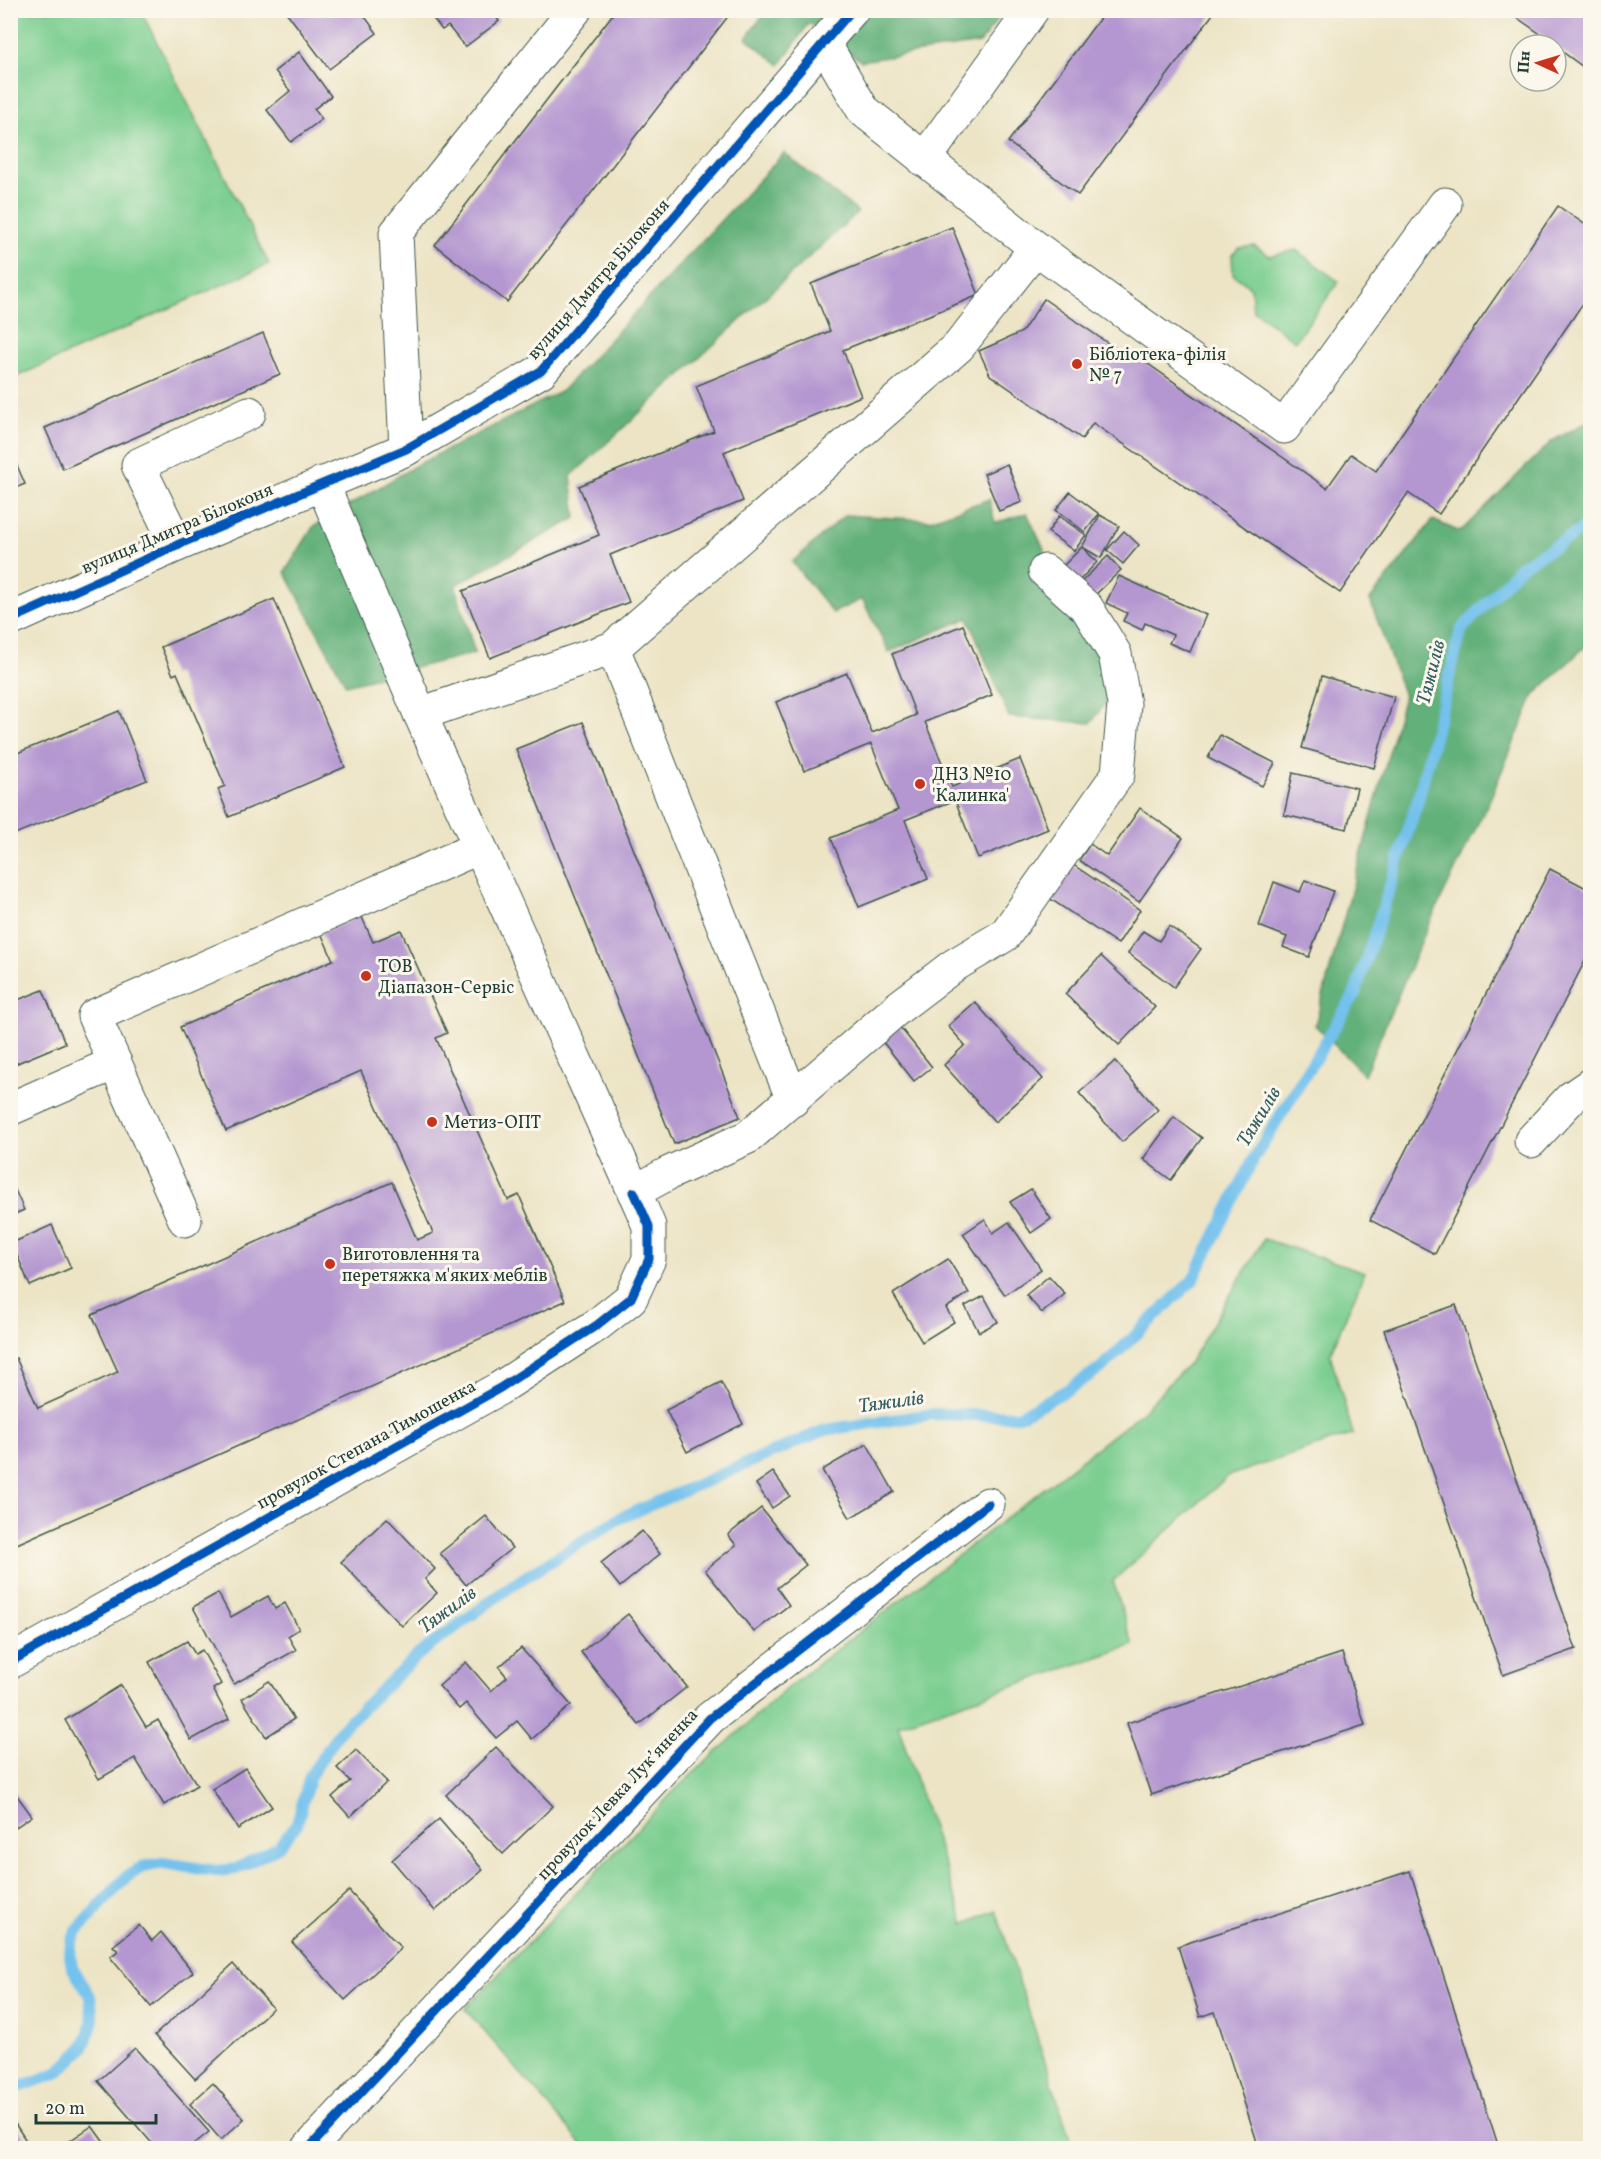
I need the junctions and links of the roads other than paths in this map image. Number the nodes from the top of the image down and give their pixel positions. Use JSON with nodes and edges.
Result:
{"nodes":[{"id":1,"x":575,"y":10,"type":"edge"},
{"id":2,"x":852,"y":10,"type":"edge"},
{"id":3,"x":1032,"y":10,"type":"edge"},
{"id":4,"x":824,"y":43,"type":"junction"},
{"id":5,"x":924,"y":160,"type":"junction"},
{"id":6,"x":1445,"y":204,"type":"dead end"},
{"id":7,"x":1036,"y":248,"type":"junction"},
{"id":8,"x":249,"y":413,"type":"dead end"},
{"id":9,"x":406,"y":449,"type":"junction"},
{"id":10,"x":322,"y":483,"type":"junction"},
{"id":11,"x":177,"y":545,"type":"junction"},
{"id":12,"x":1046,"y":571,"type":"dead end"},
{"id":13,"x":10,"y":620,"type":"edge"},
{"id":14,"x":613,"y":648,"type":"junction"},
{"id":15,"x":420,"y":714,"type":"junction"},
{"id":16,"x":480,"y":847,"type":"junction"},
{"id":17,"x":115,"y":1063,"type":"junction"},
{"id":18,"x":1590,"y":1085,"type":"edge"},
{"id":19,"x":793,"y":1100,"type":"junction"},
{"id":20,"x":10,"y":1109,"type":"edge"},
{"id":21,"x":1531,"y":1141,"type":"dead end"},
{"id":22,"x":634,"y":1192,"type":"junction"},
{"id":23,"x":185,"y":1220,"type":"dead end"},
{"id":24,"x":988,"y":1504,"type":"dead end"},
{"id":25,"x":10,"y":1662,"type":"edge"},
{"id":26,"x":309,"y":2148,"type":"edge"}],
"edges":[{"from":1,"to":9,"type":"street"},
{"from":2,"to":4,"type":"street","name":"вулиця Дмитра Білоконя"},
{"from":3,"to":5,"type":"street"},
{"from":4,"to":5,"type":"street"},
{"from":4,"to":9,"type":"street","name":"вулиця Дмитра Білоконя"},
{"from":5,"to":7,"type":"street"},
{"from":6,"to":7,"type":"street"},
{"from":7,"to":14,"type":"street"},
{"from":8,"to":11,"type":"street"},
{"from":9,"to":10,"type":"street","name":"вулиця Дмитра Білоконя"},
{"from":10,"to":11,"type":"street","name":"вулиця Дмитра Білоконя"},
{"from":10,"to":15,"type":"street","name":"провулок Степана Тимошенка"},
{"from":11,"to":13,"type":"street","name":"вулиця Дмитра Білоконя"},
{"from":12,"to":19,"type":"street"},
{"from":14,"to":15,"type":"street"},
{"from":14,"to":19,"type":"street"},
{"from":15,"to":16,"type":"street","name":"провулок Степана Тимошенка"},
{"from":16,"to":17,"type":"street"},
{"from":16,"to":22,"type":"street","name":"провулок Степана Тимошенка"},
{"from":17,"to":20,"type":"street"},
{"from":17,"to":23,"type":"street"},
{"from":18,"to":21,"type":"street"},
{"from":19,"to":22,"type":"street"},
{"from":22,"to":25,"type":"street","name":"провулок Степана Тимошенка"},
{"from":24,"to":26,"type":"street","name":"провулок Левка Лукʼяненка"}]}
